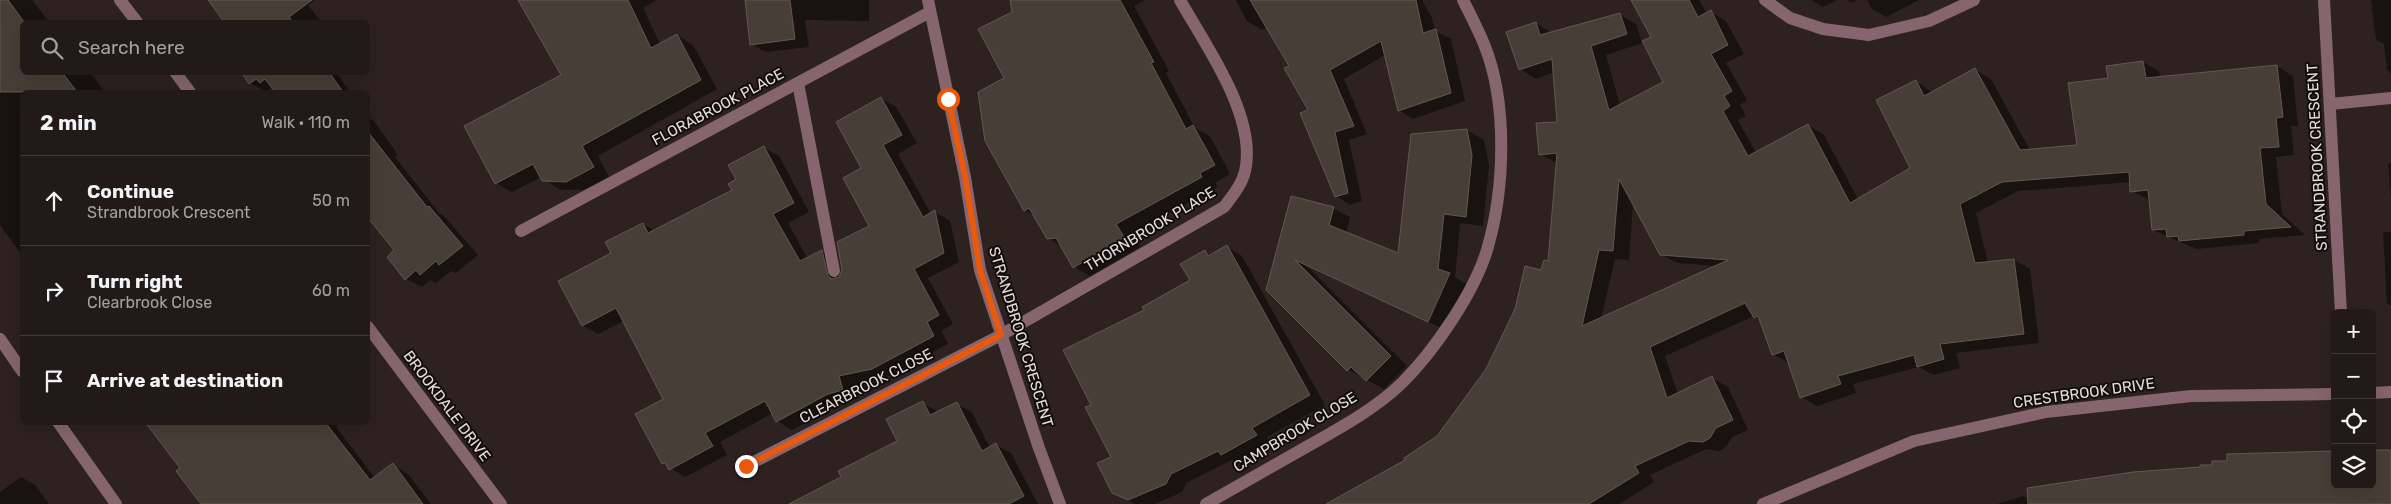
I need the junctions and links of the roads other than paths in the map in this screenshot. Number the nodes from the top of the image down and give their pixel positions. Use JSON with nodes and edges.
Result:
{"nodes":[{"id":1,"x":120,"y":0,"type":"edge"},
{"id":2,"x":1180,"y":0,"type":"edge"},
{"id":3,"x":1463,"y":0,"type":"edge"},
{"id":4,"x":1765,"y":0,"type":"edge"},
{"id":5,"x":1974,"y":0,"type":"edge"},
{"id":6,"x":2324,"y":0,"type":"edge"},
{"id":7,"x":929,"y":6,"type":"edge"},
{"id":8,"x":135,"y":20,"type":"edge"},
{"id":9,"x":177,"y":75,"type":"edge"},
{"id":10,"x":798,"y":83,"type":"junction"},
{"id":11,"x":188,"y":90,"type":"edge"},
{"id":12,"x":2391,"y":98,"type":"edge"},
{"id":13,"x":2331,"y":104,"type":"junction"},
{"id":14,"x":521,"y":231,"type":"dead end"},
{"id":15,"x":834,"y":271,"type":"dead end"},
{"id":16,"x":2341,"y":309,"type":"edge"},
{"id":17,"x":370,"y":330,"type":"edge"},
{"id":18,"x":1001,"y":335,"type":"junction"},
{"id":19,"x":0,"y":340,"type":"edge"},
{"id":20,"x":20,"y":369,"type":"edge"},
{"id":21,"x":2391,"y":392,"type":"edge"},
{"id":22,"x":2376,"y":393,"type":"edge"},
{"id":23,"x":2331,"y":394,"type":"edge"},
{"id":24,"x":60,"y":425,"type":"edge"},
{"id":25,"x":746,"y":466,"type":"dead end"},
{"id":26,"x":116,"y":504,"type":"edge"},
{"id":27,"x":501,"y":504,"type":"edge"},
{"id":28,"x":1060,"y":504,"type":"edge"},
{"id":29,"x":1206,"y":504,"type":"edge"},
{"id":30,"x":1763,"y":504,"type":"edge"}],
"edges":[{"from":1,"to":8,"type":"street"},
{"from":2,"to":18,"type":"street","name":"THORNBROOK PLACE"},
{"from":3,"to":29,"type":"street","name":"CAMPBROOK CLOSE"},
{"from":4,"to":5,"type":"street"},
{"from":6,"to":13,"type":"street","name":"STRANDBROOK CRESCENT"},
{"from":7,"to":10,"type":"street","name":"FLORABROOK PLACE"},
{"from":7,"to":18,"type":"street","name":"STRANDBROOK CRESCENT"},
{"from":9,"to":11,"type":"street"},
{"from":10,"to":14,"type":"street","name":"FLORABROOK PLACE"},
{"from":10,"to":15,"type":"street"},
{"from":12,"to":13,"type":"street"},
{"from":13,"to":16,"type":"street","name":"STRANDBROOK CRESCENT"},
{"from":17,"to":27,"type":"street","name":"BROOKDALE DRIVE"},
{"from":18,"to":25,"type":"street","name":"CLEARBROOK CLOSE"},
{"from":18,"to":28,"type":"street","name":"STRANDBROOK CRESCENT"},
{"from":19,"to":20,"type":"street"},
{"from":21,"to":22,"type":"street"},
{"from":23,"to":30,"type":"street","name":"CRESTBROOK DRIVE"},
{"from":24,"to":26,"type":"street"}]}
